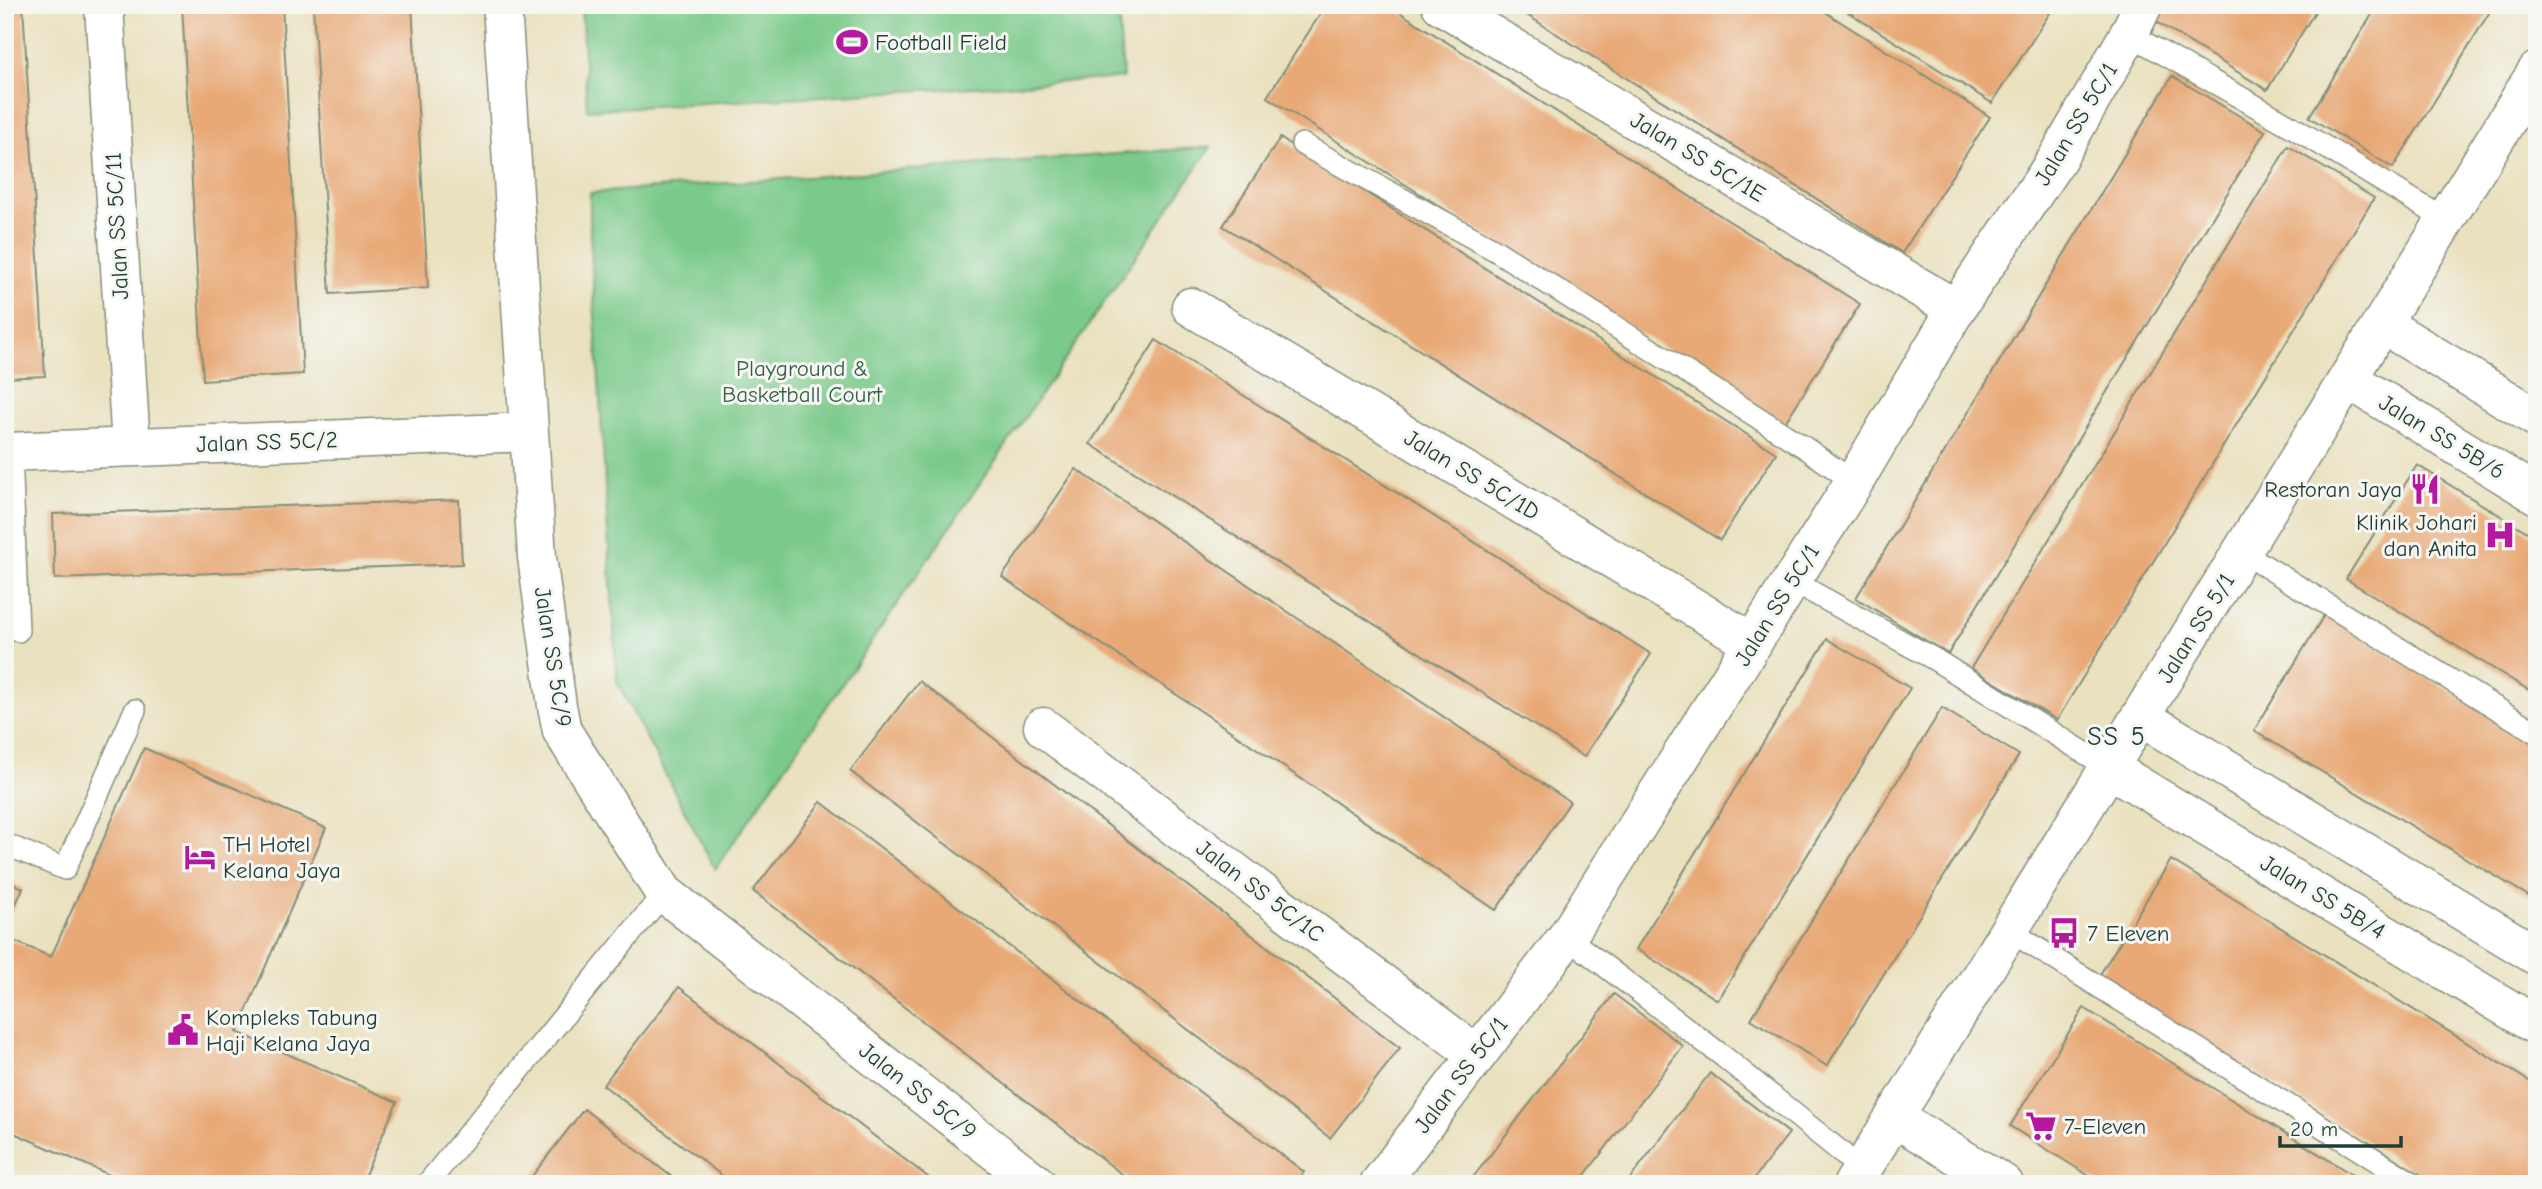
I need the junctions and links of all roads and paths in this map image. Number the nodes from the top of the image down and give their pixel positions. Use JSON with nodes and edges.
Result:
{"nodes":[{"id":1,"x":104,"y":5,"type":"edge"},
{"id":2,"x":502,"y":5,"type":"edge"},
{"id":3,"x":1441,"y":5,"type":"edge"},
{"id":4,"x":2136,"y":20,"type":"edge"},
{"id":5,"x":2537,"y":71,"type":"edge"},
{"id":6,"x":1302,"y":144,"type":"dead end"},
{"id":7,"x":2446,"y":220,"type":"junction"},
{"id":8,"x":1191,"y":307,"type":"dead end"},
{"id":9,"x":1956,"y":309,"type":"junction"},
{"id":10,"x":2382,"y":324,"type":"junction"},
{"id":11,"x":2348,"y":379,"type":"junction"},
{"id":12,"x":2537,"y":418,"type":"edge"},
{"id":13,"x":529,"y":432,"type":"junction"},
{"id":14,"x":131,"y":447,"type":"junction"},
{"id":15,"x":8,"y":452,"type":"edge"},
{"id":16,"x":1854,"y":482,"type":"junction"},
{"id":17,"x":2537,"y":495,"type":"edge"},
{"id":18,"x":2242,"y":552,"type":"junction"},
{"id":19,"x":1792,"y":581,"type":"junction"},
{"id":20,"x":18,"y":631,"type":"dead end"},
{"id":21,"x":1753,"y":643,"type":"junction"},
{"id":22,"x":135,"y":710,"type":"dead end"},
{"id":23,"x":2141,"y":717,"type":"junction"},
{"id":24,"x":1043,"y":727,"type":"dead end"},
{"id":25,"x":2537,"y":733,"type":"edge"},
{"id":26,"x":2109,"y":768,"type":"junction"},
{"id":27,"x":5,"y":844,"type":"edge"},
{"id":28,"x":664,"y":892,"type":"junction"},
{"id":29,"x":2010,"y":931,"type":"junction"},
{"id":30,"x":1567,"y":937,"type":"junction"},
{"id":31,"x":2537,"y":956,"type":"edge"},
{"id":32,"x":2537,"y":1026,"type":"edge"},
{"id":33,"x":1477,"y":1055,"type":"junction"},
{"id":34,"x":1895,"y":1118,"type":"junction"},
{"id":35,"x":1865,"y":1180,"type":"edge"},
{"id":36,"x":428,"y":1184,"type":"edge"},
{"id":37,"x":1037,"y":1184,"type":"edge"},
{"id":38,"x":1379,"y":1184,"type":"edge"},
{"id":39,"x":2004,"y":1184,"type":"edge"},
{"id":40,"x":2414,"y":1184,"type":"edge"}],
"edges":[{"from":1,"to":14,"type":"street","name":"Jalan SS 5C/11"},
{"from":2,"to":13,"type":"street","name":"Jalan SS 5C/9"},
{"from":3,"to":9,"type":"street","name":"Jalan SS 5C/1E"},
{"from":4,"to":7,"type":"lane"},
{"from":4,"to":9,"type":"street","name":"Jalan SS 5C/1"},
{"from":5,"to":7,"type":"street","name":"Jalan SS 5/1"},
{"from":6,"to":16,"type":"lane"},
{"from":7,"to":10,"type":"street","name":"Jalan SS 5/1"},
{"from":8,"to":21,"type":"street","name":"Jalan SS 5C/1D"},
{"from":9,"to":16,"type":"street","name":"Jalan SS 5C/1"},
{"from":10,"to":11,"type":"street","name":"Jalan SS 5/1"},
{"from":10,"to":12,"type":"street"},
{"from":11,"to":17,"type":"street","name":"Jalan SS 5B/6"},
{"from":11,"to":18,"type":"street","name":"Jalan SS 5/1"},
{"from":13,"to":14,"type":"street","name":"Jalan SS 5C/2"},
{"from":13,"to":28,"type":"street","name":"Jalan SS 5C/9"},
{"from":14,"to":15,"type":"street","name":"Jalan SS 5C/2"},
{"from":15,"to":20,"type":"lane"},
{"from":16,"to":19,"type":"street","name":"Jalan SS 5C/1"},
{"from":18,"to":23,"type":"street","name":"Jalan SS 5/1"},
{"from":18,"to":25,"type":"lane"},
{"from":19,"to":21,"type":"street","name":"Jalan SS 5C/1"},
{"from":19,"to":26,"type":"lane"},
{"from":21,"to":30,"type":"street","name":"Jalan SS 5C/1"},
{"from":22,"to":27,"type":"lane"},
{"from":23,"to":26,"type":"street","name":"Jalan SS 5/1"},
{"from":23,"to":31,"type":"street"},
{"from":24,"to":33,"type":"street","name":"Jalan SS 5C/1C"},
{"from":26,"to":29,"type":"street","name":"Jalan SS 5/1"},
{"from":26,"to":32,"type":"street","name":"Jalan SS 5B/4"},
{"from":28,"to":36,"type":"lane"},
{"from":28,"to":37,"type":"street","name":"Jalan SS 5C/9"},
{"from":29,"to":34,"type":"street","name":"Jalan SS 5/1"},
{"from":29,"to":40,"type":"lane"},
{"from":30,"to":33,"type":"street","name":"Jalan SS 5C/1"},
{"from":30,"to":35,"type":"lane"},
{"from":33,"to":38,"type":"street","name":"Jalan SS 5C/1"},
{"from":34,"to":35,"type":"street","name":"Jalan SS 5/1"},
{"from":34,"to":39,"type":"street"}]}
